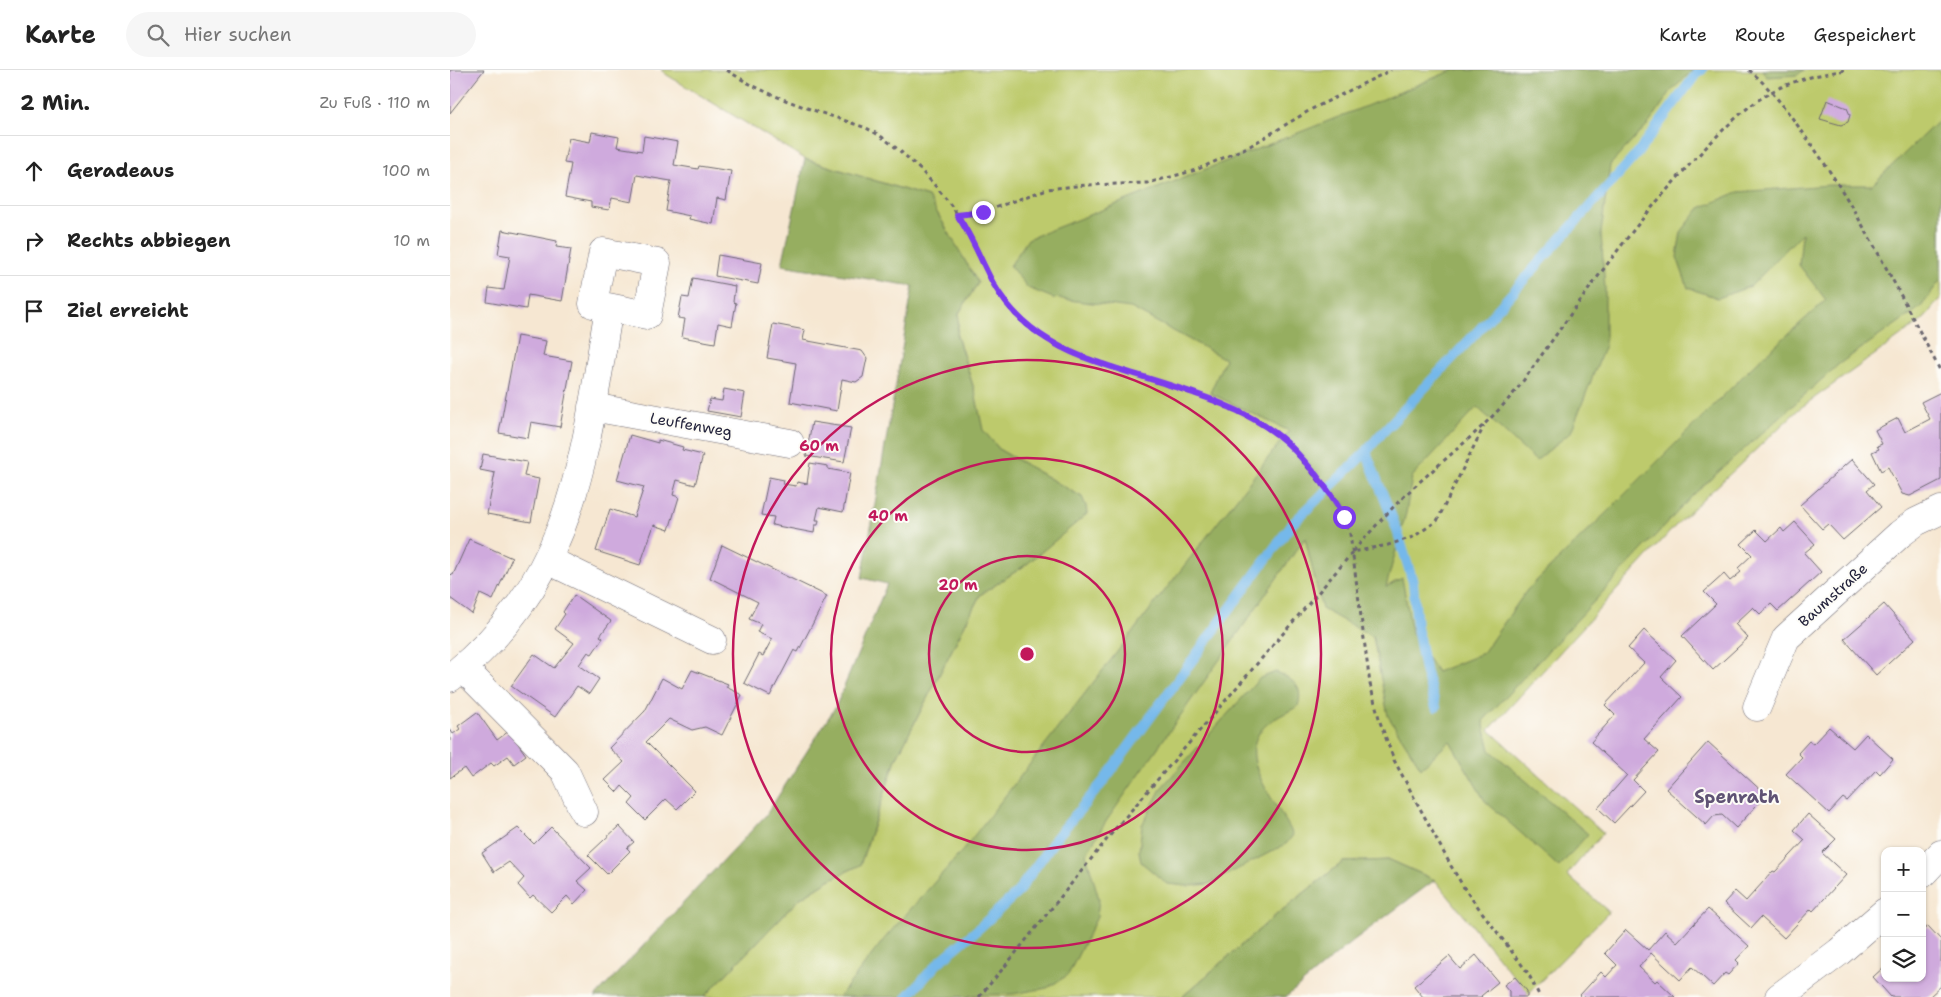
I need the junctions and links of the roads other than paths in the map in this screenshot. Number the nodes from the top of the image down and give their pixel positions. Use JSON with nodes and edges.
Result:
{"nodes":[{"id":1,"x":609,"y":308,"type":"dead end"},
{"id":2,"x":592,"y":407,"type":"junction"},
{"id":3,"x":790,"y":444,"type":"dead end"},
{"id":4,"x":1941,"y":510,"type":"edge"},
{"id":5,"x":548,"y":560,"type":"junction"},
{"id":6,"x":712,"y":640,"type":"dead end"},
{"id":7,"x":456,"y":673,"type":"edge"},
{"id":8,"x":1757,"y":707,"type":"dead end"},
{"id":9,"x":584,"y":812,"type":"dead end"},
{"id":10,"x":1941,"y":854,"type":"edge"},
{"id":11,"x":1926,"y":870,"type":"edge"},
{"id":12,"x":1881,"y":915,"type":"edge"},
{"id":13,"x":1779,"y":997,"type":"edge"}],
"edges":[{"from":1,"to":2,"type":"street"},
{"from":2,"to":3,"type":"street","name":"Leuffenweg"},
{"from":2,"to":5,"type":"street"},
{"from":4,"to":8,"type":"street","name":"Baumstraße"},
{"from":5,"to":6,"type":"street"},
{"from":5,"to":7,"type":"street"},
{"from":7,"to":9,"type":"street"},
{"from":10,"to":11,"type":"street"},
{"from":12,"to":13,"type":"street"}]}
